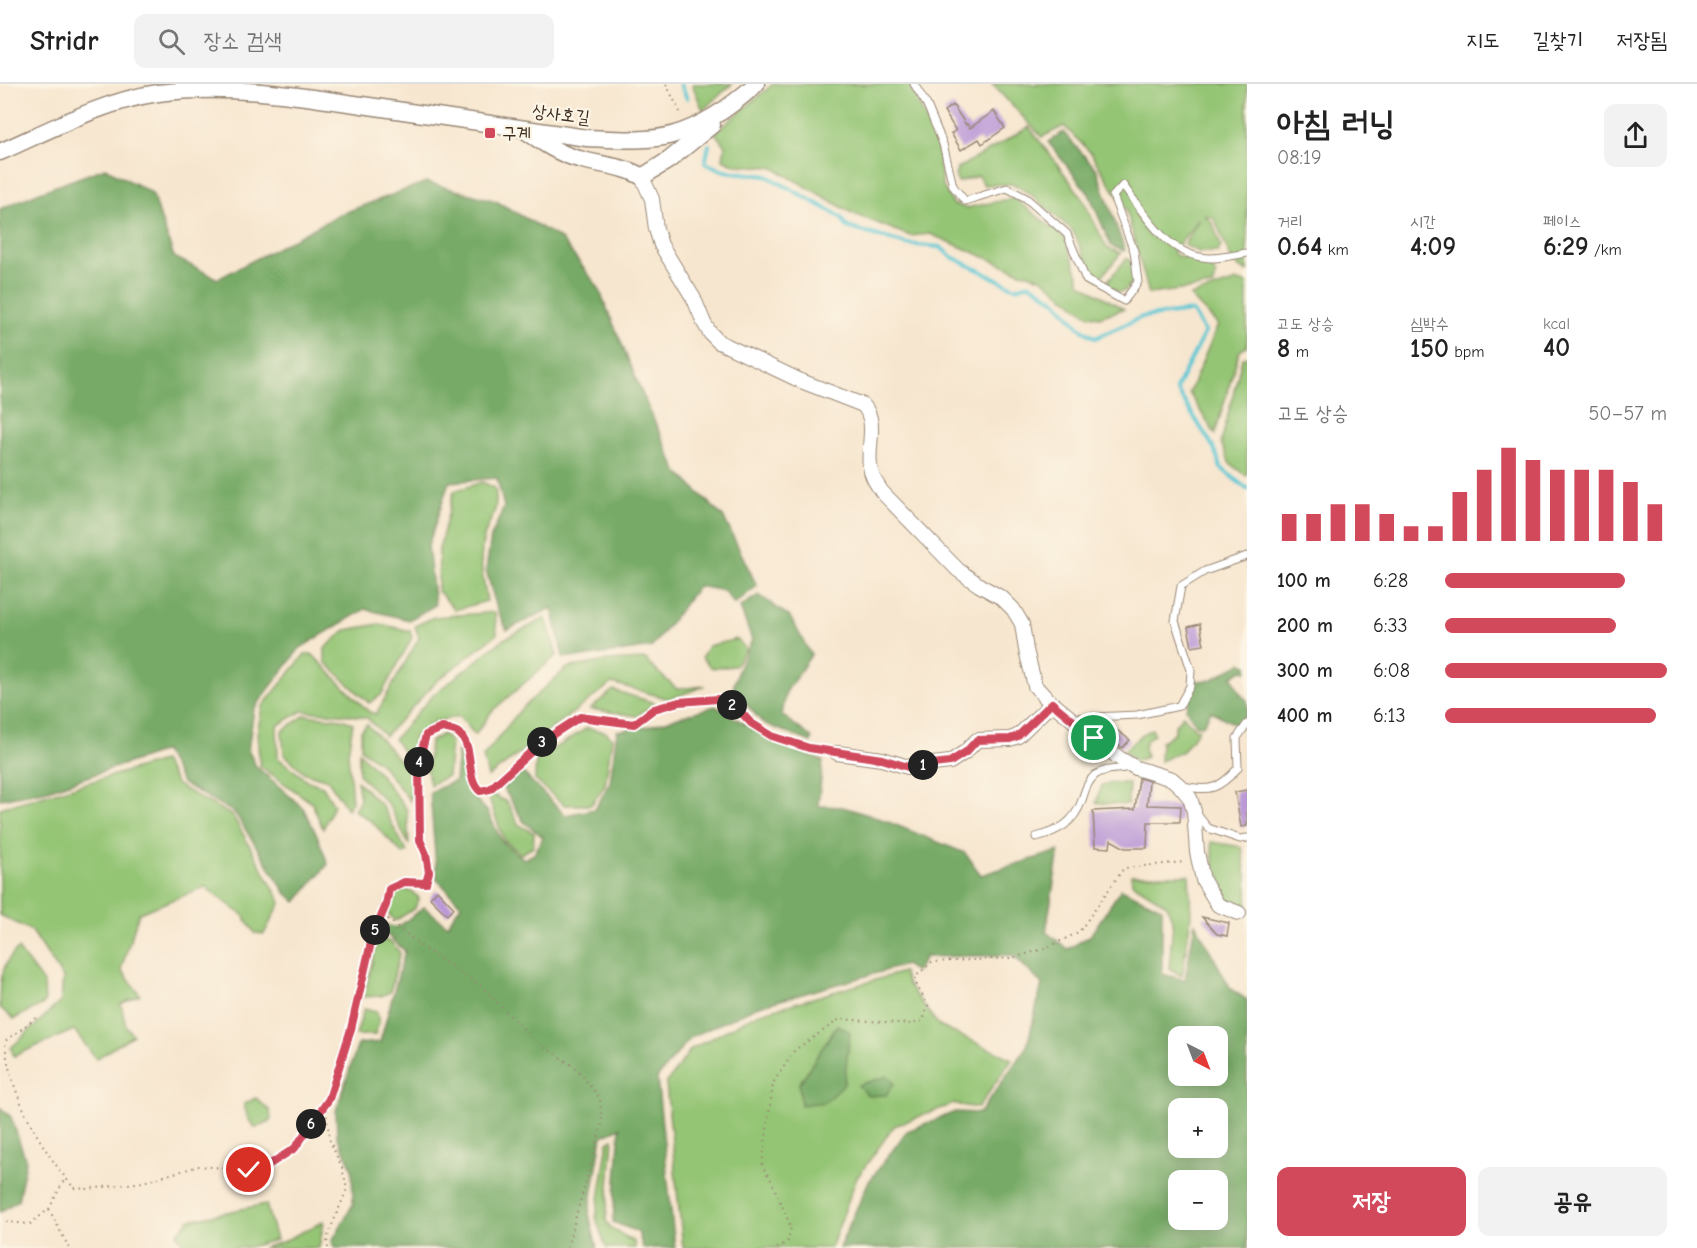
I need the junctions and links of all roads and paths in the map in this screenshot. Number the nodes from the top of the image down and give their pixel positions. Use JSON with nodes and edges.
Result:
{"nodes":[{"id":1,"x":666,"y":84,"type":"edge"},
{"id":2,"x":756,"y":84,"type":"edge"},
{"id":3,"x":914,"y":84,"type":"edge"},
{"id":4,"x":724,"y":110,"type":"junction"},
{"id":5,"x":523,"y":129,"type":"junction"},
{"id":6,"x":688,"y":129,"type":"junction"},
{"id":7,"x":0,"y":152,"type":"edge"},
{"id":8,"x":642,"y":177,"type":"junction"},
{"id":9,"x":1247,"y":253,"type":"edge"},
{"id":10,"x":1247,"y":556,"type":"edge"},
{"id":11,"x":1052,"y":703,"type":"junction"},
{"id":12,"x":1069,"y":718,"type":"junction"},
{"id":13,"x":1247,"y":724,"type":"edge"},
{"id":14,"x":837,"y":753,"type":"joint"},
{"id":15,"x":1132,"y":765,"type":"junction"},
{"id":16,"x":1180,"y":786,"type":"junction"},
{"id":17,"x":1194,"y":811,"type":"junction"},
{"id":18,"x":1036,"y":837,"type":"dead end"},
{"id":19,"x":1247,"y":838,"type":"edge"},
{"id":20,"x":1199,"y":861,"type":"junction"},
{"id":21,"x":1239,"y":913,"type":"dead end"},
{"id":22,"x":382,"y":914,"type":"junction"},
{"id":23,"x":36,"y":1018,"type":"dead end"},
{"id":24,"x":329,"y":1099,"type":"junction"},
{"id":25,"x":65,"y":1178,"type":"junction"},
{"id":26,"x":49,"y":1209,"type":"junction"},
{"id":27,"x":6,"y":1222,"type":"dead end"},
{"id":28,"x":69,"y":1248,"type":"edge"},
{"id":29,"x":328,"y":1248,"type":"edge"},
{"id":30,"x":567,"y":1248,"type":"edge"},
{"id":31,"x":777,"y":1248,"type":"edge"}],
"edges":[{"from":1,"to":6,"type":"path"},
{"from":2,"to":4,"type":"street","name":"상사호길"},
{"from":3,"to":9,"type":"lane"},
{"from":4,"to":6,"type":"street","name":"상사호길"},
{"from":4,"to":8,"type":"street"},
{"from":5,"to":6,"type":"street","name":"상사호길"},
{"from":5,"to":7,"type":"street","name":"상사호길"},
{"from":5,"to":8,"type":"street"},
{"from":8,"to":11,"type":"street"},
{"from":10,"to":12,"type":"lane"},
{"from":11,"to":12,"type":"street"},
{"from":11,"to":14,"type":"street"},
{"from":12,"to":15,"type":"street"},
{"from":13,"to":16,"type":"lane"},
{"from":14,"to":22,"type":"path"},
{"from":15,"to":16,"type":"street"},
{"from":15,"to":18,"type":"lane"},
{"from":16,"to":17,"type":"street"},
{"from":17,"to":19,"type":"lane"},
{"from":17,"to":20,"type":"street"},
{"from":20,"to":21,"type":"street"},
{"from":20,"to":31,"type":"path"},
{"from":22,"to":24,"type":"path"},
{"from":22,"to":30,"type":"path"},
{"from":23,"to":25,"type":"path"},
{"from":24,"to":25,"type":"path"},
{"from":24,"to":29,"type":"path"},
{"from":25,"to":26,"type":"path"},
{"from":26,"to":27,"type":"path"},
{"from":26,"to":28,"type":"path"}]}
